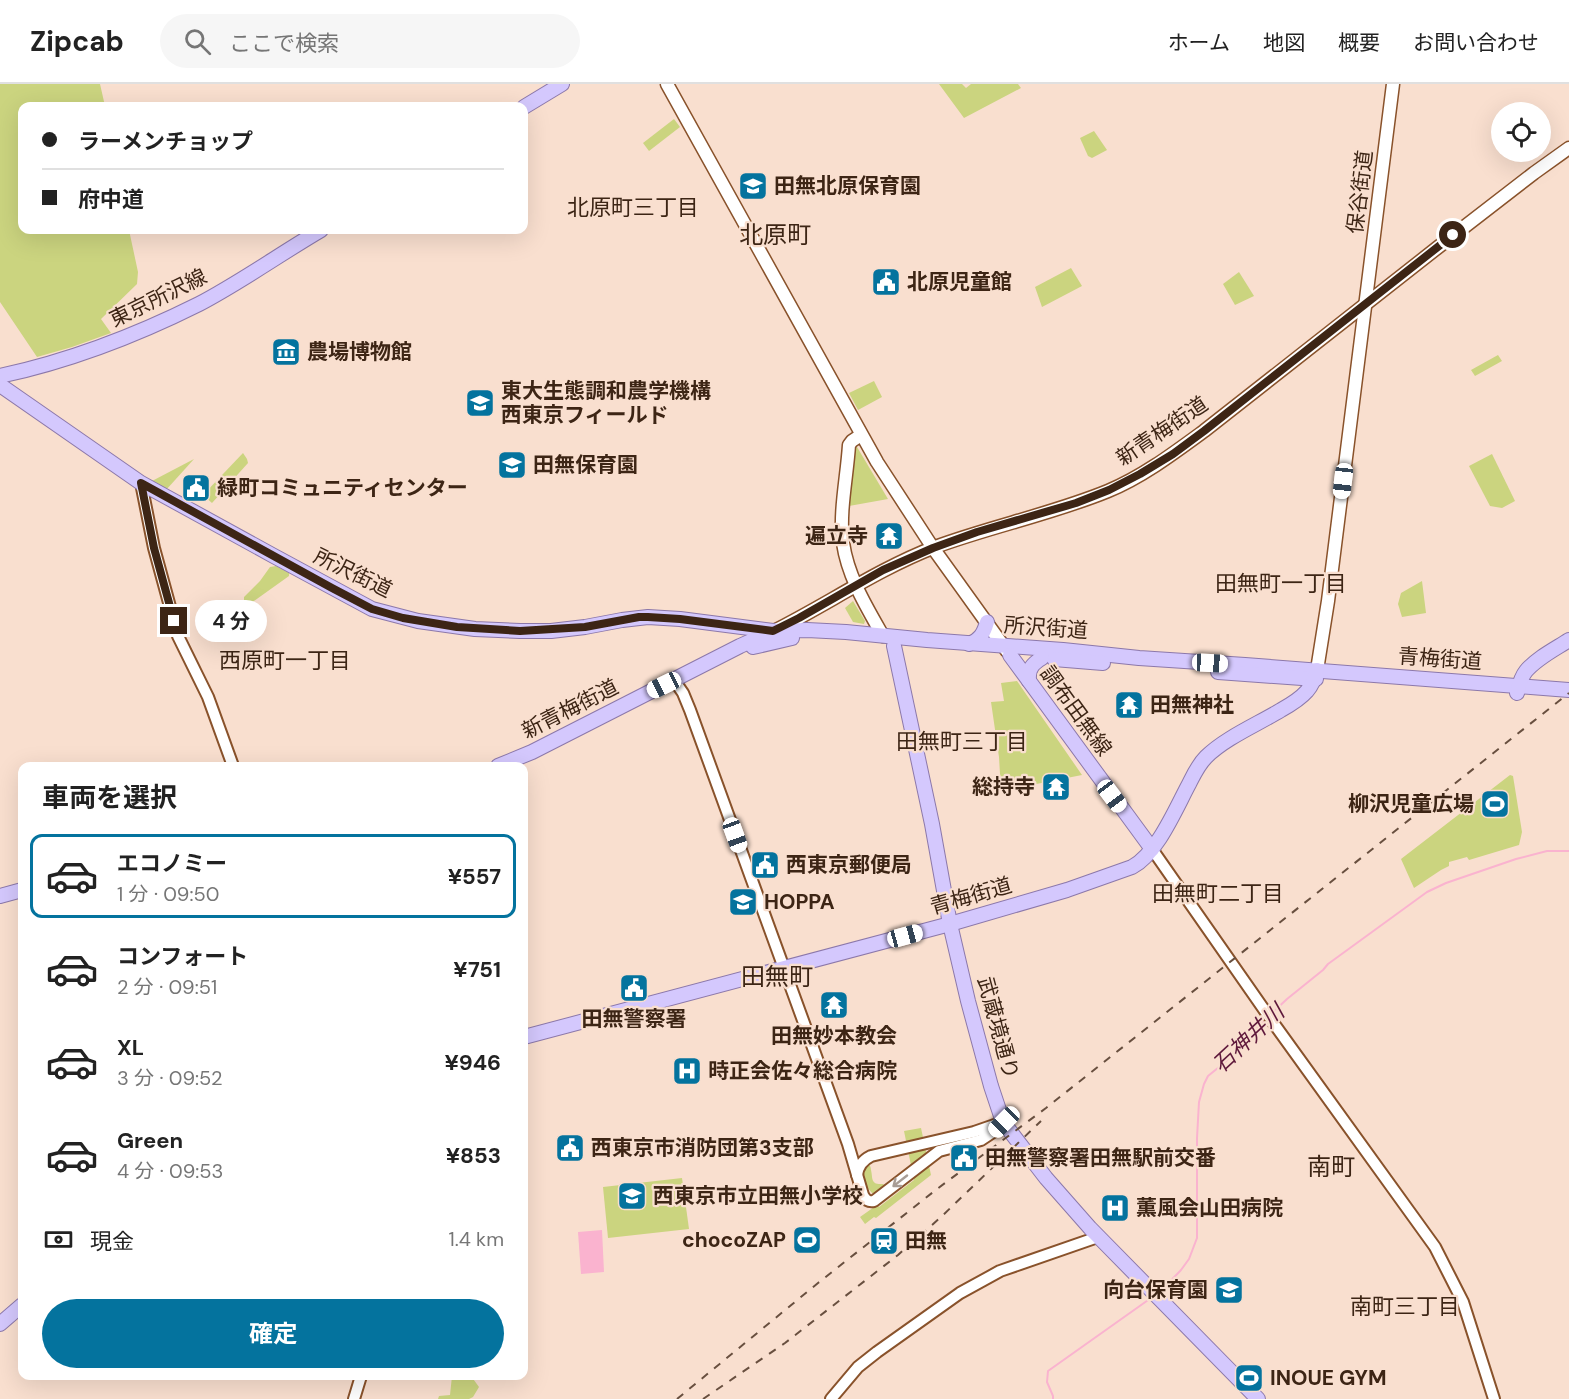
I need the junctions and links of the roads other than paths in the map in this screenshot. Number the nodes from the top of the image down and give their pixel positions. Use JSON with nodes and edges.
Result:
{"nodes":[{"id":1,"x":562,"y":84,"type":"edge"},
{"id":2,"x":667,"y":84,"type":"edge"},
{"id":3,"x":1393,"y":84,"type":"edge"},
{"id":4,"x":528,"y":105,"type":"edge"},
{"id":5,"x":1569,"y":148,"type":"edge"},
{"id":6,"x":314,"y":234,"type":"edge"},
{"id":7,"x":1365,"y":304,"type":"junction"},
{"id":8,"x":0,"y":376,"type":"edge"},
{"id":9,"x":0,"y":385,"type":"edge"},
{"id":10,"x":861,"y":435,"type":"junction"},
{"id":11,"x":141,"y":483,"type":"junction"},
{"id":12,"x":933,"y":548,"type":"junction"},
{"id":13,"x":855,"y":586,"type":"junction"},
{"id":14,"x":987,"y":622,"type":"junction"},
{"id":15,"x":738,"y":627,"type":"junction"},
{"id":16,"x":773,"y":631,"type":"junction"},
{"id":17,"x":883,"y":636,"type":"junction"},
{"id":18,"x":792,"y":638,"type":"junction"},
{"id":19,"x":1569,"y":640,"type":"edge"},
{"id":20,"x":969,"y":644,"type":"junction"},
{"id":21,"x":740,"y":646,"type":"junction"},
{"id":22,"x":894,"y":646,"type":"junction"},
{"id":23,"x":1007,"y":651,"type":"junction"},
{"id":24,"x":725,"y":654,"type":"junction"},
{"id":25,"x":1042,"y":658,"type":"junction"},
{"id":26,"x":1316,"y":675,"type":"junction"},
{"id":27,"x":674,"y":680,"type":"junction"},
{"id":28,"x":1029,"y":681,"type":"junction"},
{"id":29,"x":1517,"y":690,"type":"junction"},
{"id":30,"x":1569,"y":690,"type":"edge"},
{"id":31,"x":1569,"y":699,"type":"edge"},
{"id":32,"x":231,"y":762,"type":"edge"},
{"id":33,"x":508,"y":762,"type":"edge"},
{"id":34,"x":1152,"y":849,"type":"junction"},
{"id":35,"x":18,"y":892,"type":"edge"},
{"id":36,"x":0,"y":896,"type":"edge"},
{"id":37,"x":950,"y":924,"type":"junction"},
{"id":38,"x":783,"y":968,"type":"junction"},
{"id":39,"x":528,"y":1036,"type":"edge"},
{"id":40,"x":1004,"y":1122,"type":"junction"},
{"id":41,"x":848,"y":1144,"type":"junction"},
{"id":42,"x":911,"y":1147,"type":"junction"},
{"id":43,"x":871,"y":1156,"type":"junction"},
{"id":44,"x":923,"y":1163,"type":"junction"},
{"id":45,"x":857,"y":1176,"type":"junction"},
{"id":46,"x":1098,"y":1237,"type":"junction"},
{"id":47,"x":18,"y":1308,"type":"edge"},
{"id":48,"x":0,"y":1324,"type":"edge"},
{"id":49,"x":360,"y":1380,"type":"edge"},
{"id":50,"x":354,"y":1399,"type":"edge"},
{"id":51,"x":831,"y":1399,"type":"edge"},
{"id":52,"x":1258,"y":1399,"type":"edge"},
{"id":53,"x":1494,"y":1399,"type":"edge"}],
"edges":[{"from":1,"to":4,"type":"main road"},
{"from":2,"to":10,"type":"main road"},
{"from":3,"to":7,"type":"main road","name":"保谷街道"},
{"from":5,"to":7,"type":"main road","name":"新青梅街道"},
{"from":6,"to":8,"type":"main road","name":"東京所沢線"},
{"from":7,"to":12,"type":"main road","name":"新青梅街道"},
{"from":7,"to":26,"type":"main road","name":"保谷街道"},
{"from":9,"to":11,"type":"main road","name":"所沢街道"},
{"from":10,"to":12,"type":"main road"},
{"from":10,"to":13,"type":"main road"},
{"from":11,"to":15,"type":"main road","name":"所沢街道"},
{"from":11,"to":32,"type":"street"},
{"from":12,"to":13,"type":"main road","name":"新青梅街道"},
{"from":12,"to":14,"type":"main road"},
{"from":13,"to":16,"type":"main road","name":"新青梅街道"},
{"from":13,"to":17,"type":"main road"},
{"from":14,"to":20,"type":"main road"},
{"from":14,"to":23,"type":"main road"},
{"from":15,"to":16,"type":"main road","name":"所沢街道"},
{"from":15,"to":21,"type":"main road"},
{"from":16,"to":17,"type":"main road","name":"所沢街道"},
{"from":16,"to":18,"type":"main road","name":"所沢街道"},
{"from":16,"to":21,"type":"main road","name":"新青梅街道"},
{"from":17,"to":20,"type":"main road","name":"所沢街道"},
{"from":18,"to":22,"type":"main road","name":"所沢街道"},
{"from":18,"to":24,"type":"main road","name":"新青梅街道"},
{"from":19,"to":29,"type":"main road"},
{"from":20,"to":23,"type":"main road","name":"所沢街道"},
{"from":21,"to":24,"type":"main road","name":"新青梅街道"},
{"from":22,"to":23,"type":"main road","name":"所沢街道"},
{"from":22,"to":37,"type":"main road","name":"武蔵境通り"},
{"from":23,"to":25,"type":"main road","name":"所沢街道"},
{"from":23,"to":26,"type":"main road","name":"所沢街道"},
{"from":23,"to":28,"type":"main road","name":"調布田無線"},
{"from":24,"to":27,"type":"main road","name":"新青梅街道"},
{"from":25,"to":26,"type":"main road","name":"所沢街道"},
{"from":25,"to":28,"type":"main road"},
{"from":26,"to":29,"type":"main road","name":"青梅街道"},
{"from":26,"to":34,"type":"main road","name":"青梅街道"},
{"from":27,"to":33,"type":"main road","name":"新青梅街道"},
{"from":27,"to":38,"type":"street"},
{"from":28,"to":34,"type":"main road","name":"調布田無線"},
{"from":29,"to":30,"type":"main road","name":"青梅街道"},
{"from":29,"to":31,"type":"main road","name":"青梅街道"},
{"from":34,"to":37,"type":"main road","name":"青梅街道"},
{"from":34,"to":53,"type":"street"},
{"from":35,"to":36,"type":"main road"},
{"from":37,"to":38,"type":"main road","name":"青梅街道"},
{"from":37,"to":40,"type":"main road","name":"武蔵境通り"},
{"from":38,"to":39,"type":"main road","name":"青梅街道"},
{"from":38,"to":41,"type":"street"},
{"from":40,"to":42,"type":"street"},
{"from":40,"to":44,"type":"street"},
{"from":40,"to":46,"type":"main road","name":"武蔵境通り"},
{"from":41,"to":43,"type":"street"},
{"from":41,"to":45,"type":"street"},
{"from":42,"to":43,"type":"street"},
{"from":42,"to":44,"type":"street"},
{"from":43,"to":45,"type":"street"},
{"from":44,"to":45,"type":"street","one_way":true},
{"from":46,"to":51,"type":"street"},
{"from":46,"to":52,"type":"main road","name":"武蔵境通り"},
{"from":47,"to":48,"type":"main road"},
{"from":49,"to":50,"type":"street"}]}
